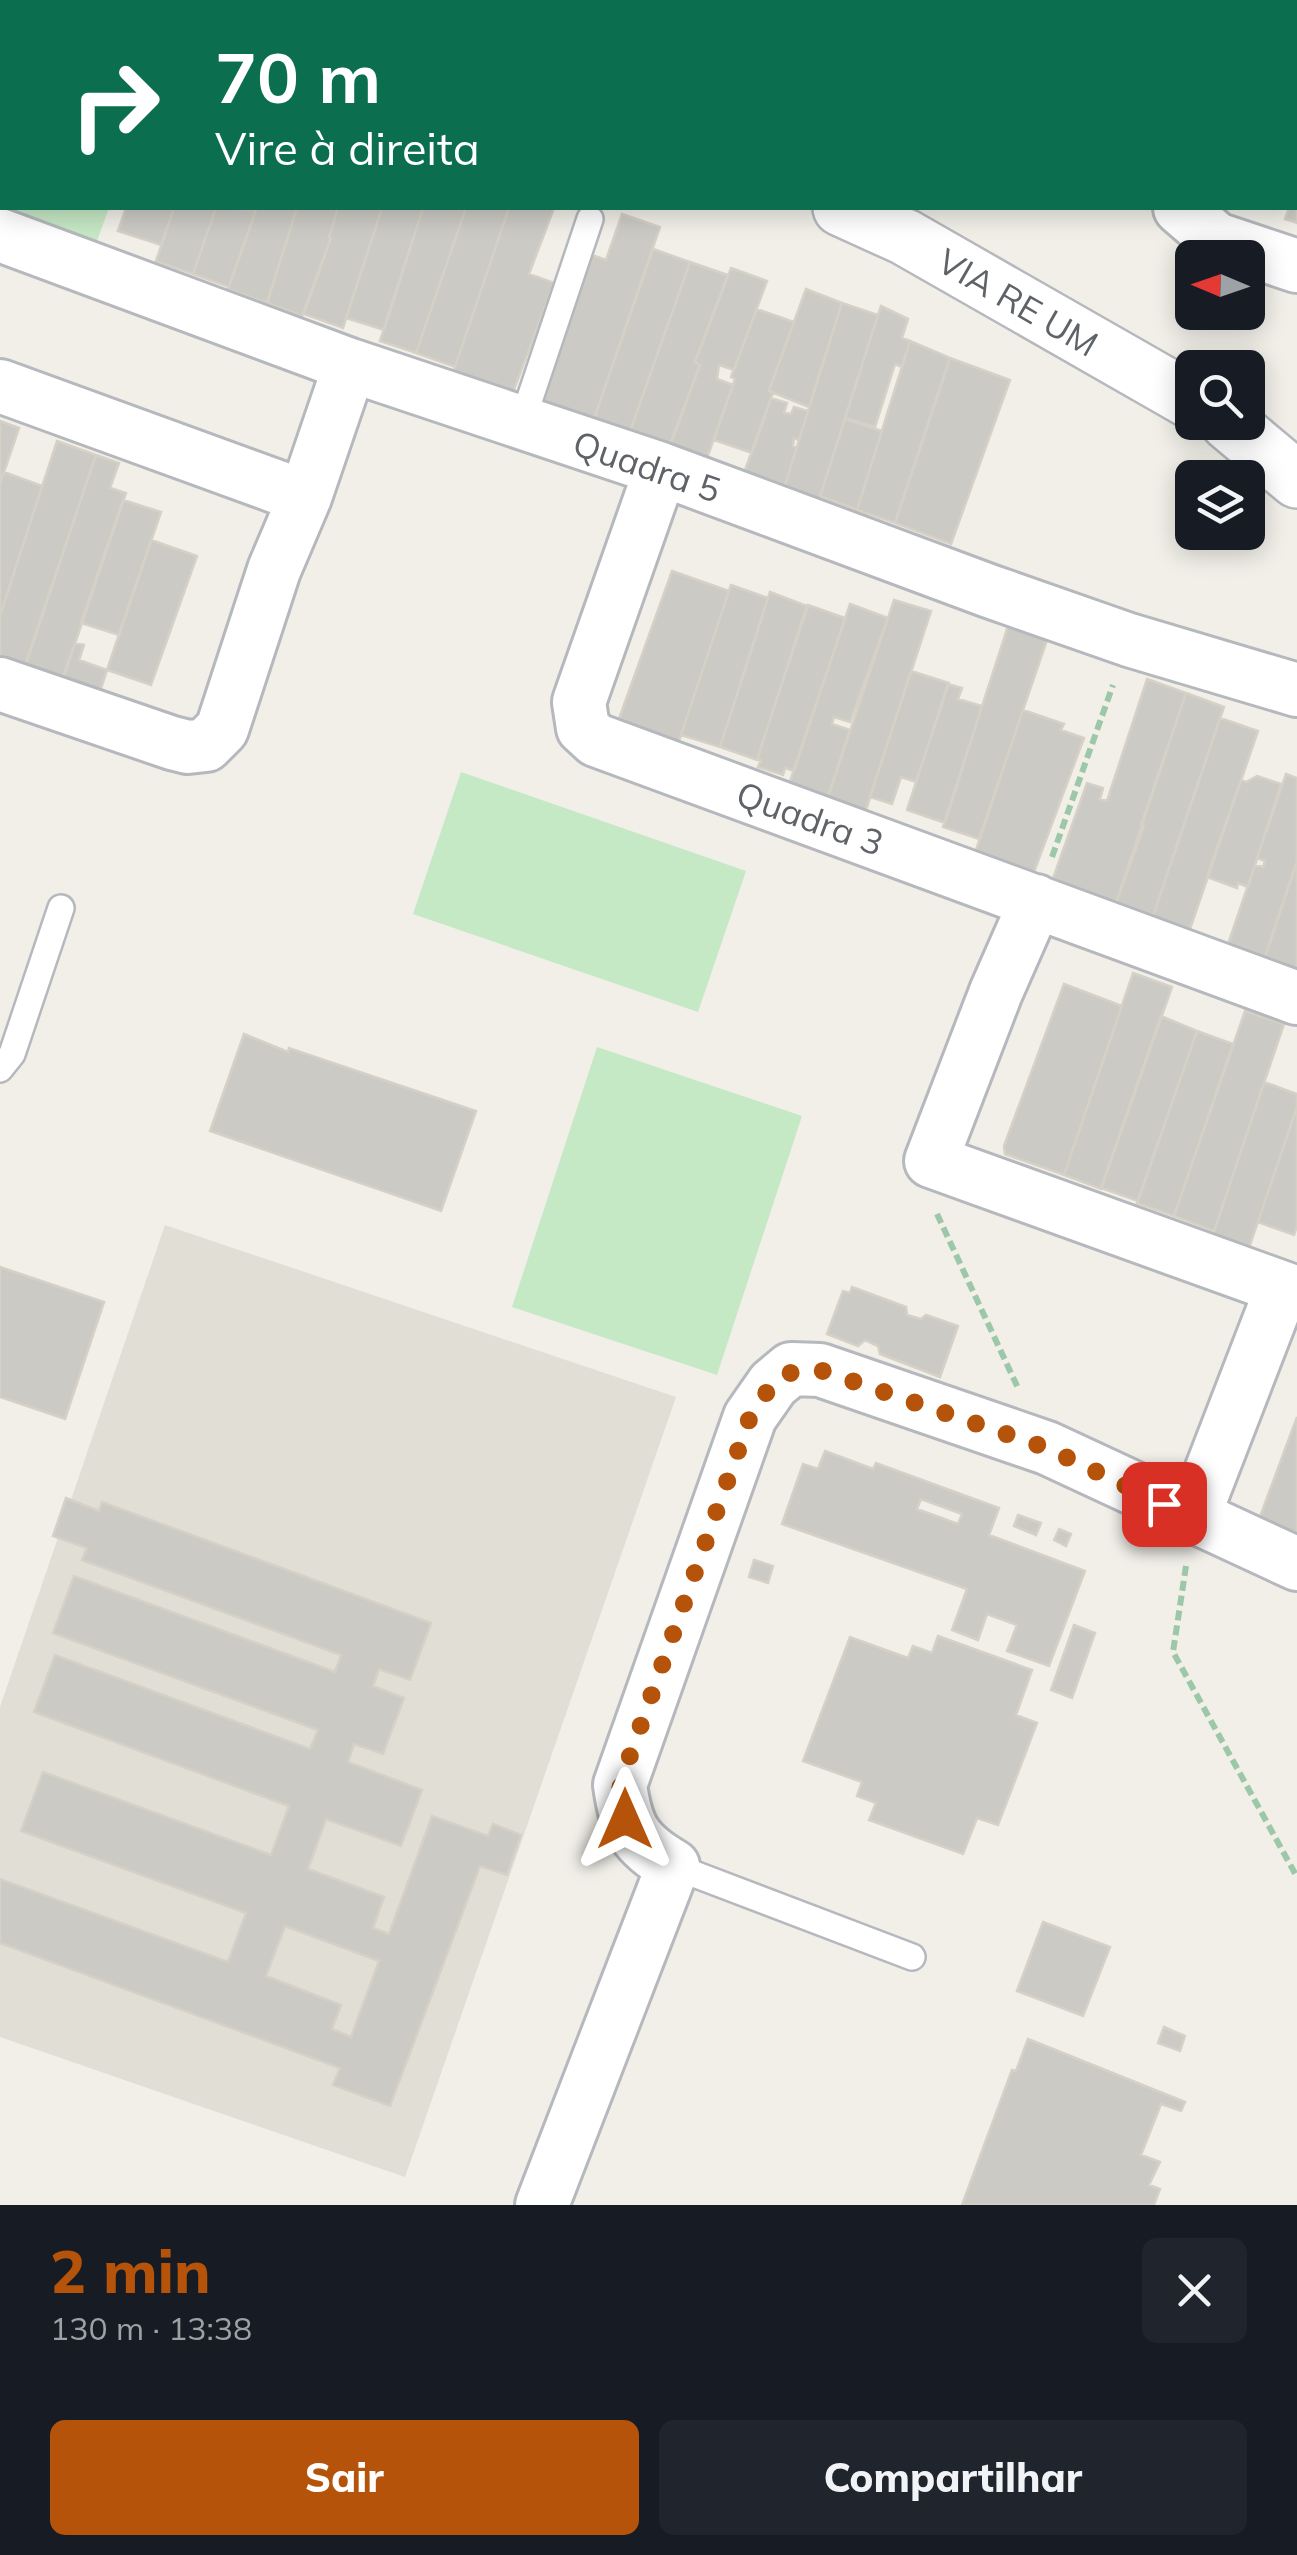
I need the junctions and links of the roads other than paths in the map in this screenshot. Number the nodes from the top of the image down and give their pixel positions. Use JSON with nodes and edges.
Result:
{"nodes":[{"id":1,"x":845,"y":210,"type":"edge"},
{"id":2,"x":1182,"y":210,"type":"edge"},
{"id":3,"x":590,"y":219,"type":"dead end"},
{"id":4,"x":0,"y":235,"type":"edge"},
{"id":5,"x":1297,"y":266,"type":"edge"},
{"id":6,"x":350,"y":366,"type":"junction"},
{"id":7,"x":0,"y":386,"type":"edge"},
{"id":8,"x":1175,"y":390,"type":"edge"},
{"id":9,"x":522,"y":422,"type":"junction"},
{"id":10,"x":1249,"y":440,"type":"edge"},
{"id":11,"x":661,"y":469,"type":"junction"},
{"id":12,"x":1297,"y":480,"type":"edge"},
{"id":13,"x":306,"y":497,"type":"junction"},
{"id":14,"x":0,"y":684,"type":"edge"},
{"id":15,"x":1297,"y":690,"type":"edge"},
{"id":16,"x":1036,"y":901,"type":"junction"},
{"id":17,"x":61,"y":908,"type":"dead end"},
{"id":18,"x":1297,"y":998,"type":"edge"},
{"id":19,"x":0,"y":1069,"type":"edge"},
{"id":20,"x":1290,"y":1290,"type":"edge"},
{"id":21,"x":1193,"y":1518,"type":"junction"},
{"id":22,"x":1297,"y":1564,"type":"edge"},
{"id":23,"x":673,"y":1866,"type":"junction"},
{"id":24,"x":912,"y":1957,"type":"dead end"},
{"id":25,"x":542,"y":2205,"type":"edge"}],
"edges":[{"from":1,"to":8,"type":"street","name":"VIA RE UM"},
{"from":2,"to":5,"type":"street"},
{"from":3,"to":9,"type":"lane"},
{"from":4,"to":6,"type":"street","name":"Quadra 5"},
{"from":6,"to":9,"type":"street","name":"Quadra 5"},
{"from":6,"to":13,"type":"street"},
{"from":7,"to":13,"type":"street"},
{"from":9,"to":11,"type":"street","name":"Quadra 5"},
{"from":10,"to":12,"type":"street"},
{"from":11,"to":15,"type":"street","name":"Quadra 5"},
{"from":11,"to":16,"type":"street","name":"Quadra 3"},
{"from":13,"to":14,"type":"street"},
{"from":16,"to":18,"type":"street","name":"Quadra 3"},
{"from":16,"to":20,"type":"street"},
{"from":17,"to":19,"type":"lane"},
{"from":20,"to":21,"type":"street"},
{"from":21,"to":22,"type":"street"},
{"from":21,"to":23,"type":"street"},
{"from":23,"to":24,"type":"lane"},
{"from":23,"to":25,"type":"street"}]}
